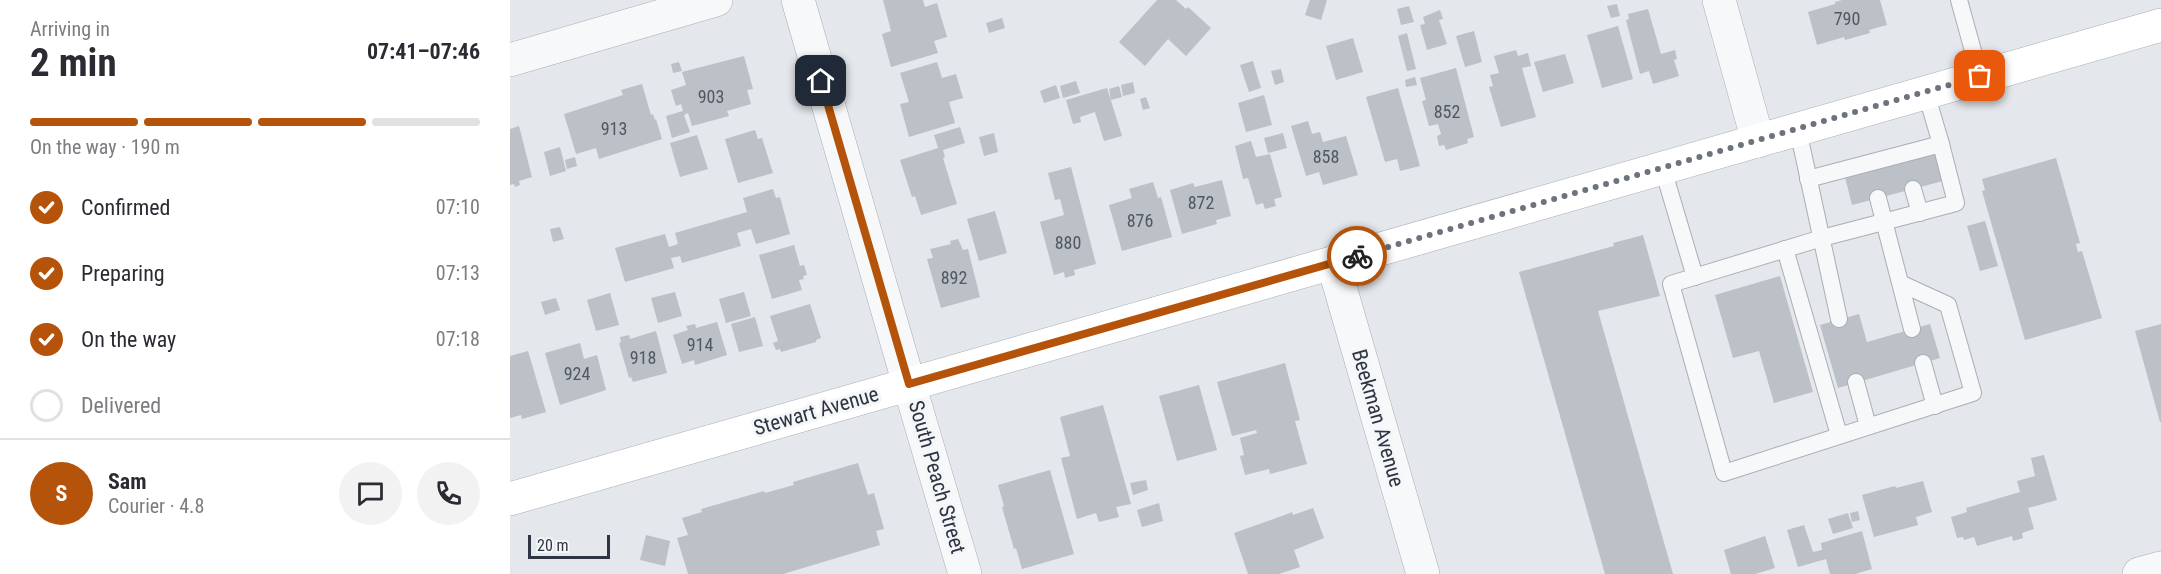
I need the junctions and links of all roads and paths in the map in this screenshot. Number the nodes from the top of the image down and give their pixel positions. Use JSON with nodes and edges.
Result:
{"nodes":[{"id":1,"x":716,"y":0,"type":"edge"},
{"id":2,"x":798,"y":0,"type":"edge"},
{"id":3,"x":1719,"y":0,"type":"edge"},
{"id":4,"x":1959,"y":0,"type":"edge"},
{"id":5,"x":2161,"y":24,"type":"edge"},
{"id":6,"x":510,"y":60,"type":"edge"},
{"id":7,"x":1980,"y":76,"type":"junction"},
{"id":8,"x":1926,"y":93,"type":"junction"},
{"id":9,"x":1798,"y":130,"type":"junction"},
{"id":10,"x":1758,"y":141,"type":"junction"},
{"id":11,"x":1941,"y":144,"type":"junction"},
{"id":12,"x":1663,"y":169,"type":"junction"},
{"id":13,"x":1808,"y":179,"type":"junction"},
{"id":14,"x":1913,"y":189,"type":"dead end"},
{"id":15,"x":1878,"y":198,"type":"dead end"},
{"id":16,"x":1920,"y":213,"type":"junction"},
{"id":17,"x":1884,"y":221,"type":"junction"},
{"id":18,"x":1822,"y":238,"type":"junction"},
{"id":19,"x":1785,"y":249,"type":"junction"},
{"id":20,"x":1333,"y":263,"type":"junction"},
{"id":21,"x":1695,"y":277,"type":"junction"},
{"id":22,"x":1902,"y":284,"type":"junction"},
{"id":23,"x":1839,"y":319,"type":"dead end"},
{"id":24,"x":1912,"y":329,"type":"dead end"},
{"id":25,"x":1923,"y":363,"type":"dead end"},
{"id":26,"x":1856,"y":382,"type":"dead end"},
{"id":27,"x":909,"y":384,"type":"junction"},
{"id":28,"x":1935,"y":406,"type":"junction"},
{"id":29,"x":1868,"y":426,"type":"junction"},
{"id":30,"x":1839,"y":435,"type":"junction"},
{"id":31,"x":510,"y":499,"type":"edge"},
{"id":32,"x":2161,"y":568,"type":"edge"},
{"id":33,"x":965,"y":574,"type":"edge"},
{"id":34,"x":1423,"y":574,"type":"edge"},
{"id":35,"x":2139,"y":574,"type":"edge"}],
"edges":[{"from":1,"to":6,"type":"street"},
{"from":2,"to":27,"type":"street","name":"South Peach Street"},
{"from":3,"to":10,"type":"street"},
{"from":4,"to":7,"type":"lane"},
{"from":5,"to":7,"type":"main road","name":"Stewart Avenue"},
{"from":7,"to":8,"type":"main road","name":"Stewart Avenue"},
{"from":8,"to":9,"type":"main road","name":"Stewart Avenue"},
{"from":8,"to":11,"type":"lane"},
{"from":9,"to":10,"type":"main road","name":"Stewart Avenue"},
{"from":9,"to":13,"type":"lane"},
{"from":10,"to":12,"type":"main road","name":"Stewart Avenue"},
{"from":11,"to":13,"type":"lane"},
{"from":11,"to":16,"type":"lane"},
{"from":12,"to":20,"type":"main road","name":"Stewart Avenue"},
{"from":12,"to":21,"type":"lane"},
{"from":13,"to":18,"type":"lane"},
{"from":14,"to":16,"type":"lane"},
{"from":15,"to":17,"type":"lane"},
{"from":16,"to":17,"type":"lane"},
{"from":17,"to":18,"type":"lane"},
{"from":17,"to":22,"type":"lane"},
{"from":18,"to":19,"type":"lane"},
{"from":18,"to":23,"type":"lane"},
{"from":19,"to":21,"type":"lane"},
{"from":19,"to":30,"type":"lane"},
{"from":20,"to":27,"type":"main road","name":"Stewart Avenue"},
{"from":20,"to":34,"type":"street","name":"Beekman Avenue"},
{"from":21,"to":30,"type":"lane"},
{"from":22,"to":24,"type":"lane"},
{"from":22,"to":28,"type":"lane"},
{"from":25,"to":28,"type":"lane"},
{"from":26,"to":29,"type":"lane"},
{"from":27,"to":31,"type":"main road","name":"Stewart Avenue"},
{"from":27,"to":33,"type":"street","name":"South Peach Street"},
{"from":28,"to":29,"type":"lane"},
{"from":29,"to":30,"type":"lane"},
{"from":32,"to":35,"type":"street"}]}
